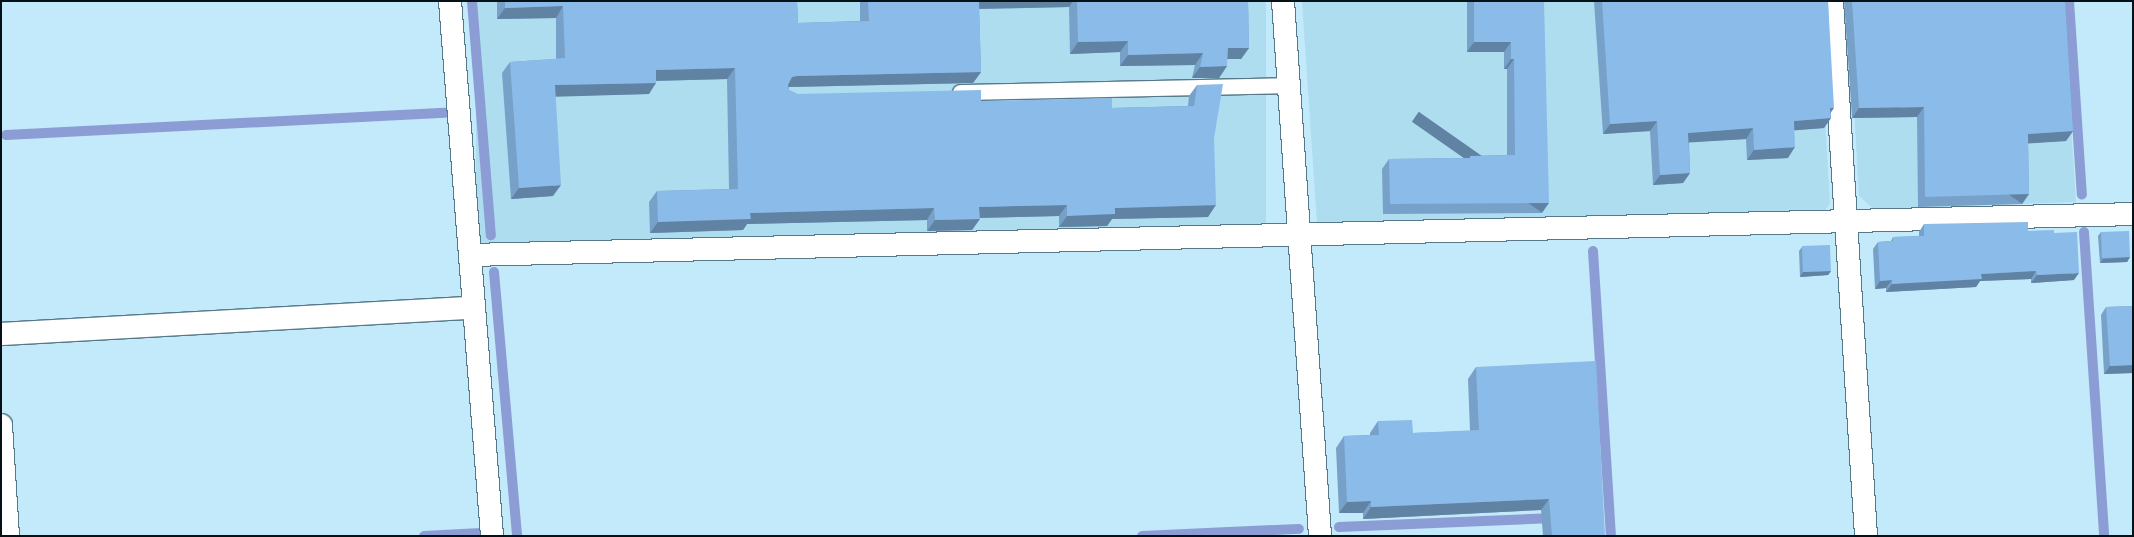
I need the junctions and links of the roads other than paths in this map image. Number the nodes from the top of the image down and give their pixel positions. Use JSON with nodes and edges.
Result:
{"nodes":[{"id":1,"x":450,"y":1,"type":"edge"},
{"id":2,"x":1283,"y":1,"type":"edge"},
{"id":3,"x":1832,"y":1,"type":"edge"},
{"id":4,"x":1288,"y":85,"type":"junction"},
{"id":5,"x":948,"y":93,"type":"edge"},
{"id":6,"x":2133,"y":214,"type":"edge"},
{"id":7,"x":1847,"y":222,"type":"junction"},
{"id":8,"x":1298,"y":234,"type":"junction"},
{"id":9,"x":470,"y":255,"type":"junction"},
{"id":10,"x":473,"y":308,"type":"junction"},
{"id":11,"x":1,"y":334,"type":"edge"},
{"id":12,"x":1,"y":425,"type":"edge"},
{"id":13,"x":8,"y":536,"type":"edge"},
{"id":14,"x":492,"y":536,"type":"edge"},
{"id":15,"x":1320,"y":536,"type":"edge"},
{"id":16,"x":1866,"y":536,"type":"edge"}],
"edges":[{"from":1,"to":9,"type":"street"},
{"from":2,"to":4,"type":"street"},
{"from":3,"to":7,"type":"street"},
{"from":4,"to":5,"type":"lane"},
{"from":4,"to":8,"type":"street"},
{"from":6,"to":7,"type":"street"},
{"from":7,"to":8,"type":"street"},
{"from":7,"to":16,"type":"street"},
{"from":8,"to":9,"type":"street"},
{"from":8,"to":15,"type":"street"},
{"from":9,"to":10,"type":"street"},
{"from":10,"to":11,"type":"street"},
{"from":10,"to":14,"type":"street"},
{"from":12,"to":13,"type":"street"}]}
